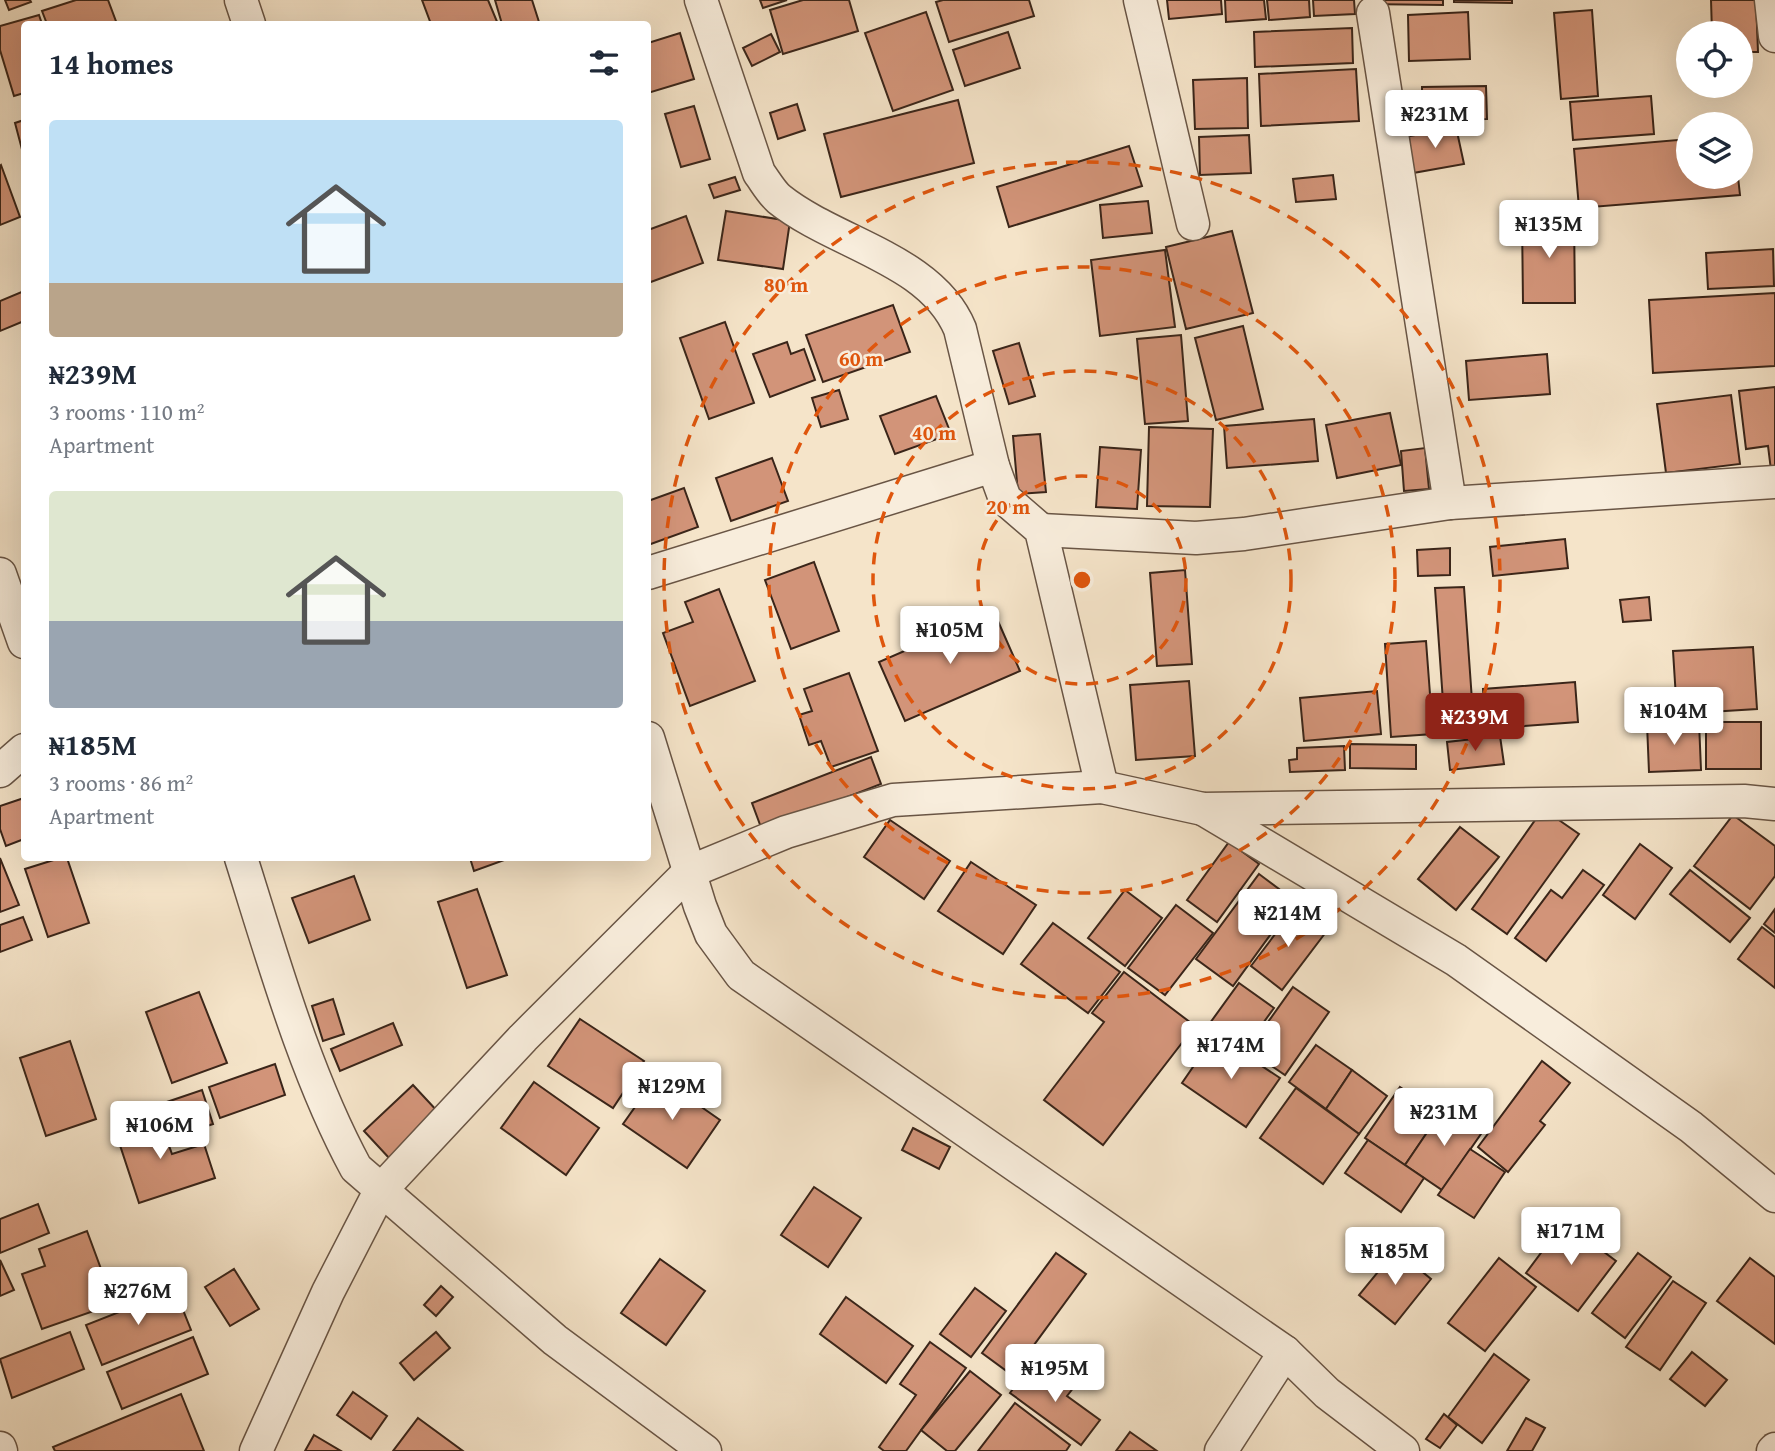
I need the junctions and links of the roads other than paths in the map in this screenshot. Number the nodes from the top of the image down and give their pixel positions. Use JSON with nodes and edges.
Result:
{"nodes":[{"id":1,"x":241,"y":0,"type":"edge"},
{"id":2,"x":701,"y":0,"type":"edge"},
{"id":3,"x":1140,"y":0,"type":"edge"},
{"id":4,"x":1771,"y":0,"type":"edge"},
{"id":5,"x":1373,"y":13,"type":"dead end"},
{"id":6,"x":247,"y":21,"type":"edge"},
{"id":7,"x":1775,"y":36,"type":"edge"},
{"id":8,"x":1193,"y":224,"type":"dead end"},
{"id":9,"x":993,"y":466,"type":"junction"},
{"id":10,"x":1775,"y":482,"type":"edge"},
{"id":11,"x":1450,"y":503,"type":"junction"},
{"id":12,"x":1041,"y":530,"type":"junction"},
{"id":13,"x":651,"y":572,"type":"edge"},
{"id":14,"x":0,"y":573,"type":"edge"},
{"id":15,"x":21,"y":633,"type":"edge"},
{"id":16,"x":651,"y":748,"type":"edge"},
{"id":17,"x":21,"y":753,"type":"edge"},
{"id":18,"x":0,"y":771,"type":"edge"},
{"id":19,"x":1102,"y":787,"type":"junction"},
{"id":20,"x":1775,"y":804,"type":"edge"},
{"id":21,"x":1203,"y":809,"type":"junction"},
{"id":22,"x":242,"y":861,"type":"edge"},
{"id":23,"x":689,"y":872,"type":"junction"},
{"id":24,"x":380,"y":1191,"type":"junction"},
{"id":25,"x":1775,"y":1196,"type":"edge"},
{"id":26,"x":1285,"y":1352,"type":"junction"},
{"id":27,"x":256,"y":1451,"type":"edge"},
{"id":28,"x":705,"y":1451,"type":"edge"},
{"id":29,"x":1221,"y":1451,"type":"edge"},
{"id":30,"x":1403,"y":1451,"type":"edge"}],
"edges":[{"from":1,"to":6,"type":"street"},
{"from":2,"to":9,"type":"street"},
{"from":3,"to":8,"type":"street"},
{"from":4,"to":7,"type":"street"},
{"from":5,"to":11,"type":"street"},
{"from":9,"to":12,"type":"street"},
{"from":9,"to":13,"type":"street"},
{"from":10,"to":11,"type":"street"},
{"from":11,"to":12,"type":"street"},
{"from":12,"to":19,"type":"street"},
{"from":14,"to":15,"type":"street"},
{"from":16,"to":23,"type":"street"},
{"from":17,"to":18,"type":"street"},
{"from":19,"to":21,"type":"street"},
{"from":19,"to":23,"type":"street"},
{"from":20,"to":21,"type":"street"},
{"from":21,"to":25,"type":"street"},
{"from":22,"to":24,"type":"street"},
{"from":23,"to":24,"type":"street"},
{"from":23,"to":26,"type":"street"},
{"from":24,"to":27,"type":"street"},
{"from":24,"to":28,"type":"street"},
{"from":26,"to":29,"type":"street"},
{"from":26,"to":30,"type":"street"}]}
